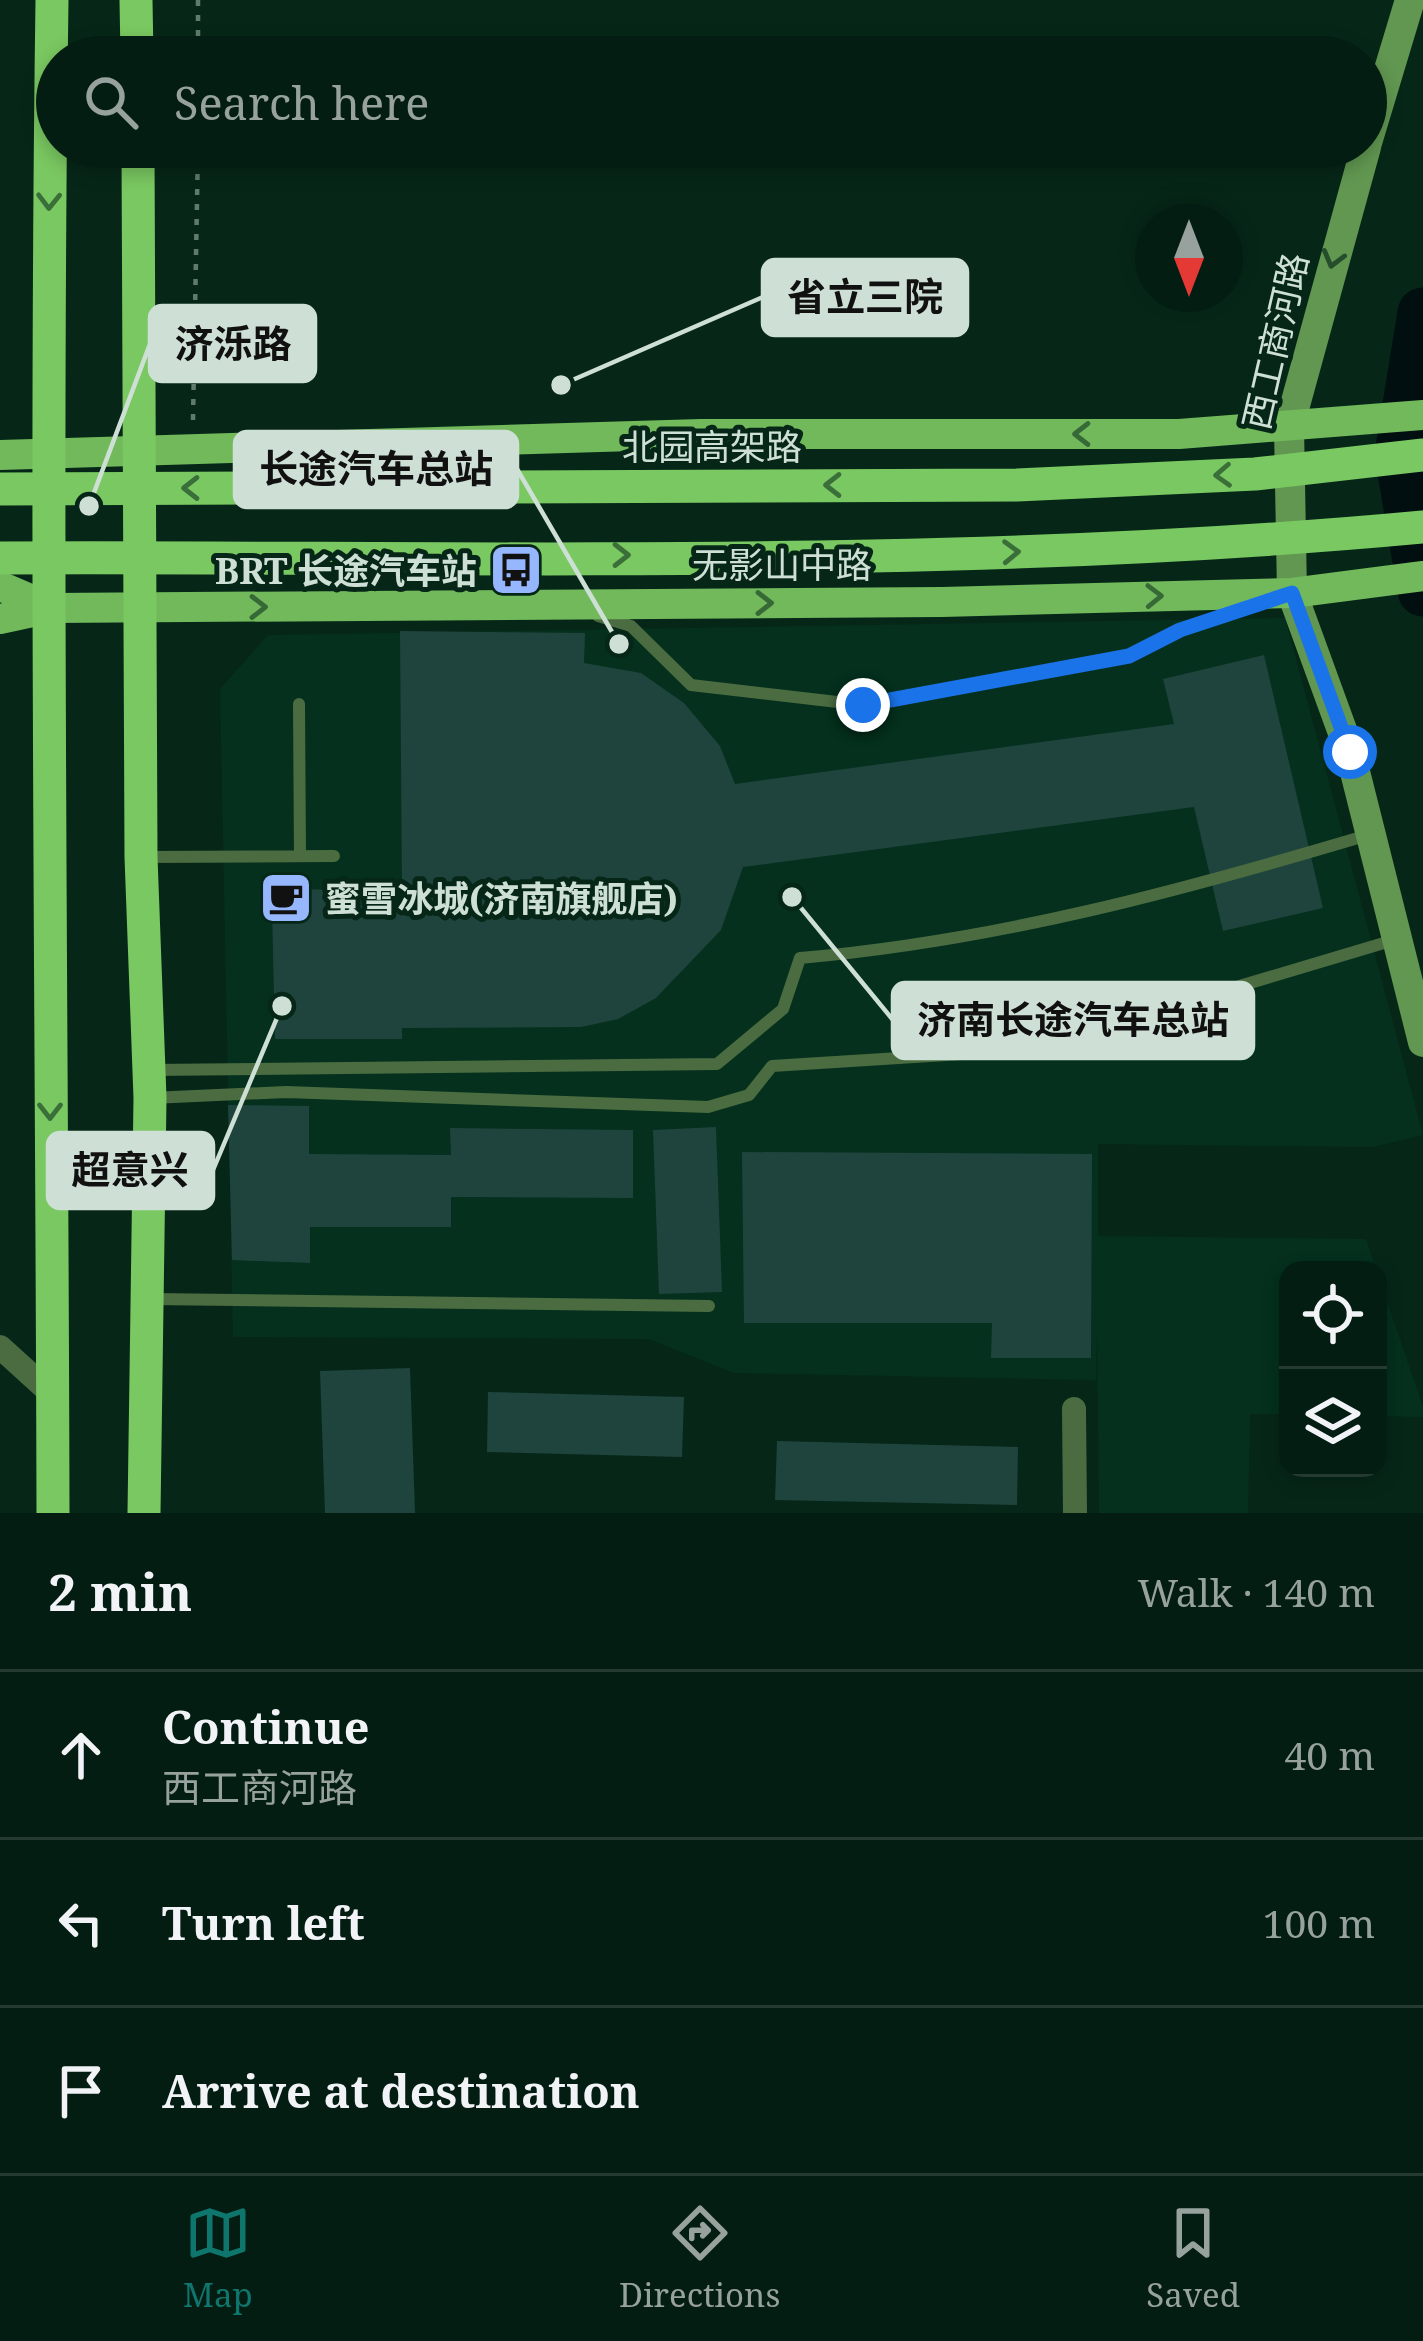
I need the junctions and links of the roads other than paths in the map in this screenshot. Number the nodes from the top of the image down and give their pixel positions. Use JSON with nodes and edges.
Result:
{"nodes":[{"id":1,"x":52,"y":0,"type":"edge"},
{"id":2,"x":136,"y":0,"type":"edge"},
{"id":3,"x":1410,"y":0,"type":"edge"},
{"id":4,"x":52,"y":36,"type":"edge"},
{"id":5,"x":136,"y":36,"type":"edge"},
{"id":6,"x":1387,"y":76,"type":"edge"},
{"id":7,"x":50,"y":168,"type":"edge"},
{"id":8,"x":138,"y":168,"type":"edge"},
{"id":9,"x":1360,"y":168,"type":"edge"},
{"id":10,"x":1423,"y":415,"type":"edge"},
{"id":11,"x":1288,"y":427,"type":"junction"},
{"id":12,"x":144,"y":449,"type":"junction"},
{"id":13,"x":46,"y":454,"type":"junction"},
{"id":14,"x":0,"y":455,"type":"edge"},
{"id":15,"x":1423,"y":455,"type":"edge"},
{"id":16,"x":0,"y":489,"type":"edge"},
{"id":17,"x":1423,"y":527,"type":"edge"},
{"id":18,"x":0,"y":558,"type":"edge"},
{"id":19,"x":1423,"y":576,"type":"edge"},
{"id":20,"x":0,"y":586,"type":"edge"},
{"id":21,"x":1292,"y":593,"type":"junction"},
{"id":22,"x":562,"y":605,"type":"junction"},
{"id":23,"x":51,"y":608,"type":"junction"},
{"id":24,"x":141,"y":608,"type":"junction"},
{"id":25,"x":0,"y":619,"type":"edge"},
{"id":26,"x":298,"y":704,"type":"dead end"},
{"id":27,"x":1368,"y":835,"type":"junction"},
{"id":28,"x":300,"y":856,"type":"junction"},
{"id":29,"x":334,"y":856,"type":"dead end"},
{"id":30,"x":141,"y":857,"type":"junction"},
{"id":31,"x":1396,"y":939,"type":"junction"},
{"id":32,"x":1423,"y":1042,"type":"edge"},
{"id":33,"x":150,"y":1084,"type":"junction"},
{"id":34,"x":148,"y":1299,"type":"junction"},
{"id":35,"x":709,"y":1306,"type":"dead end"},
{"id":36,"x":0,"y":1347,"type":"edge"},
{"id":37,"x":52,"y":1395,"type":"junction"},
{"id":38,"x":1074,"y":1409,"type":"dead end"},
{"id":39,"x":53,"y":1513,"type":"edge"},
{"id":40,"x":144,"y":1513,"type":"edge"},
{"id":41,"x":1075,"y":1513,"type":"edge"}],
"edges":[{"from":1,"to":4,"type":"highway","one_way":true},
{"from":2,"to":5,"type":"highway"},
{"from":3,"to":6,"type":"main road","name":"西工商河路"},
{"from":7,"to":13,"type":"highway","one_way":true},
{"from":8,"to":12,"type":"highway"},
{"from":9,"to":11,"type":"main road","name":"西工商河路","one_way":true},
{"from":10,"to":11,"type":"main road"},
{"from":11,"to":12,"type":"main road","one_way":true},
{"from":11,"to":21,"type":"main road","name":"西工商河路"},
{"from":12,"to":13,"type":"main road"},
{"from":12,"to":24,"type":"highway"},
{"from":13,"to":14,"type":"main road"},
{"from":13,"to":23,"type":"highway"},
{"from":15,"to":16,"type":"highway","name":"北园高架路","one_way":true,"bridge":true},
{"from":18,"to":17,"type":"highway","one_way":true,"bridge":true},
{"from":19,"to":21,"type":"main road","name":"无影山中路"},
{"from":20,"to":23,"type":"main road"},
{"from":22,"to":21,"type":"main road","name":"无影山中路","one_way":true},
{"from":21,"to":22,"type":"lane"},
{"from":21,"to":27,"type":"main road","name":"西工商河路"},
{"from":24,"to":22,"type":"main road","name":"无影山中路","one_way":true},
{"from":23,"to":24,"type":"main road","name":"无影山中路"},
{"from":23,"to":25,"type":"main road"},
{"from":23,"to":37,"type":"highway","one_way":true},
{"from":24,"to":30,"type":"highway"},
{"from":26,"to":28,"type":"lane"},
{"from":27,"to":31,"type":"main road","name":"西工商河路"},
{"from":27,"to":33,"type":"lane"},
{"from":28,"to":29,"type":"lane"},
{"from":28,"to":30,"type":"lane"},
{"from":30,"to":33,"type":"highway"},
{"from":31,"to":32,"type":"main road","name":"西工商河路"},
{"from":31,"to":33,"type":"lane"},
{"from":33,"to":34,"type":"highway"},
{"from":34,"to":35,"type":"lane"},
{"from":34,"to":40,"type":"highway"},
{"from":36,"to":37,"type":"street"},
{"from":37,"to":39,"type":"highway"},
{"from":38,"to":41,"type":"street"}]}
